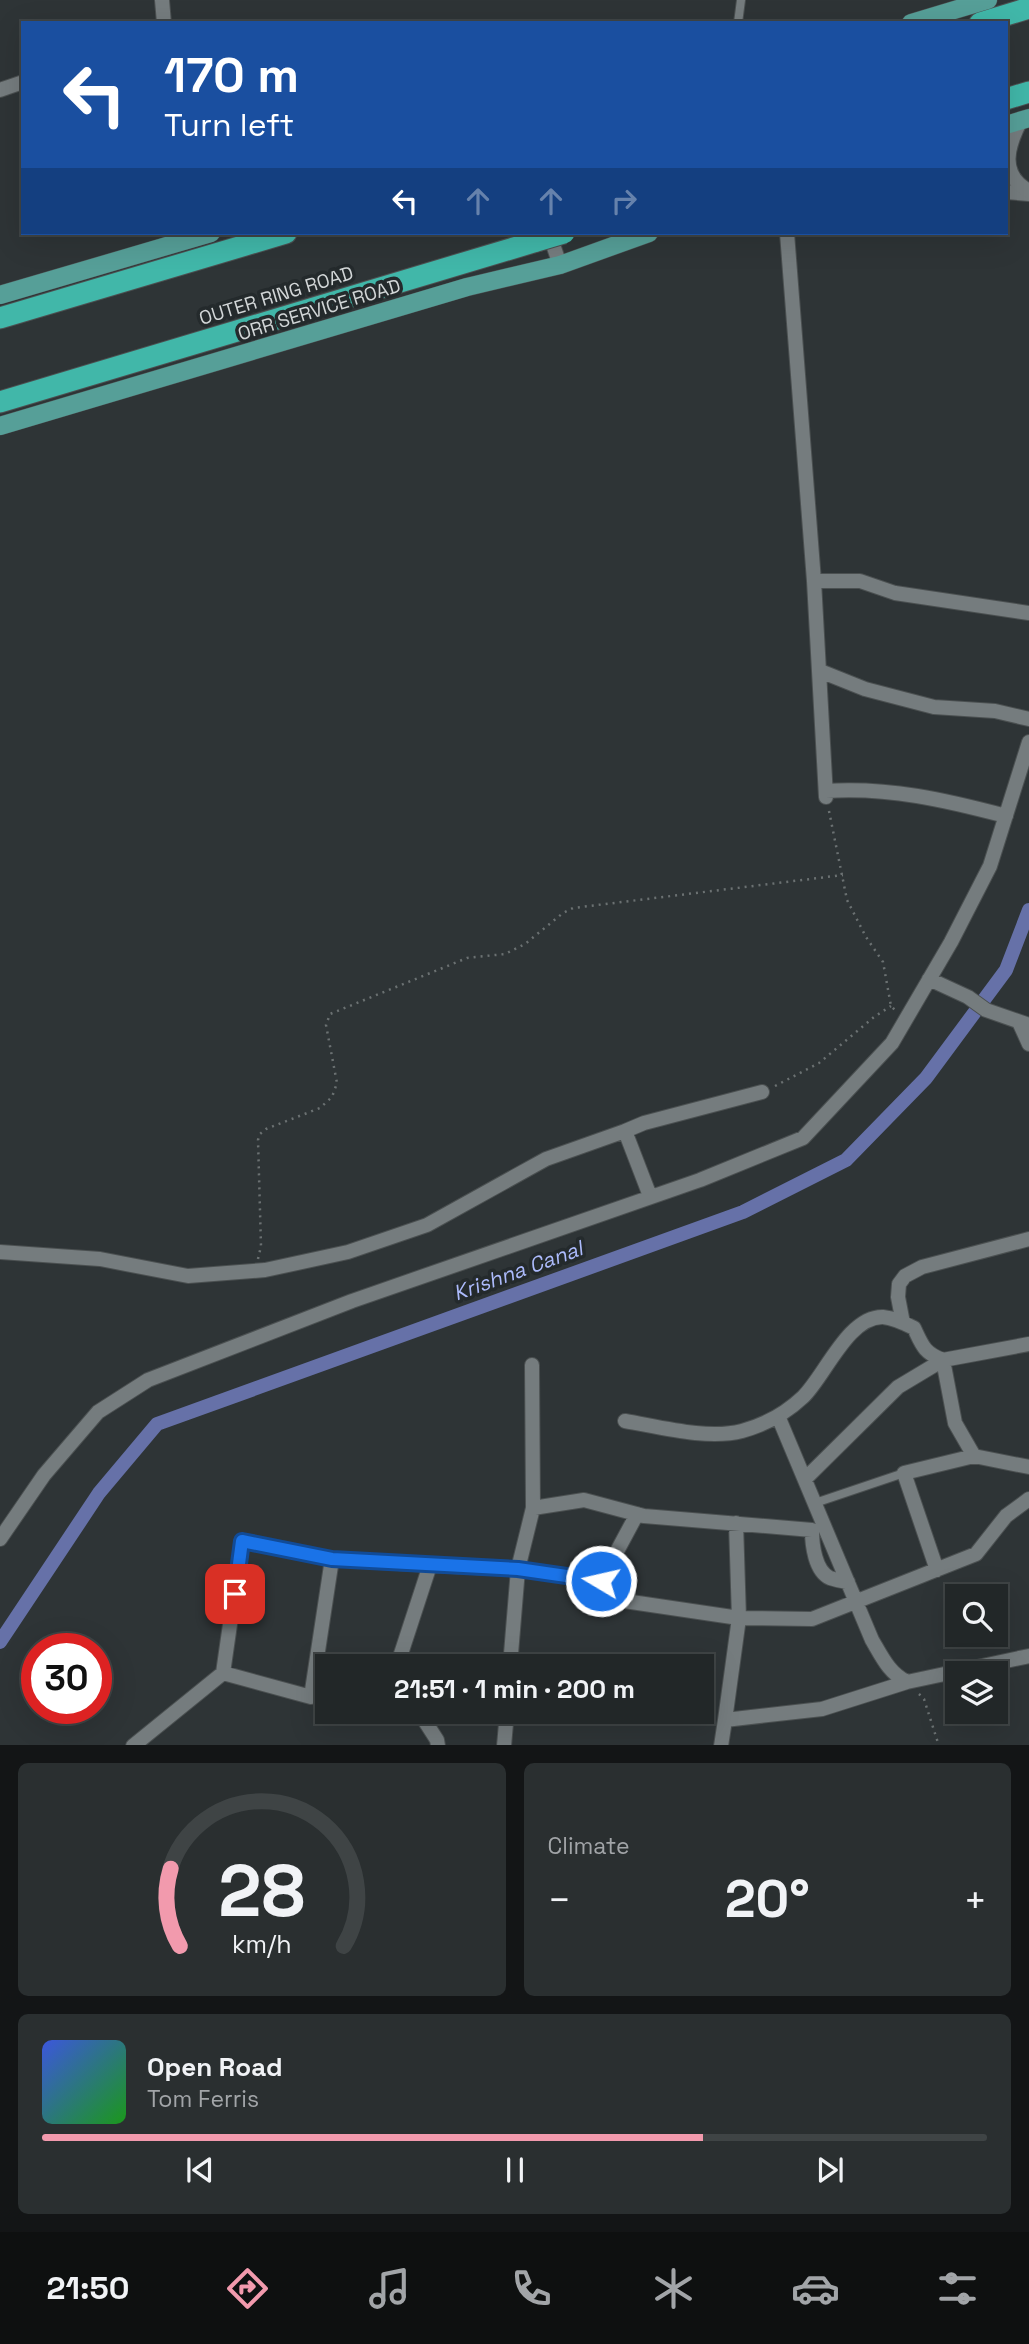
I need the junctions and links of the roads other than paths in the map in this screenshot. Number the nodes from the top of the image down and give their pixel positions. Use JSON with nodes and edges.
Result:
{"nodes":[{"id":1,"x":162,"y":0,"type":"edge"},
{"id":2,"x":741,"y":0,"type":"edge"},
{"id":3,"x":988,"y":0,"type":"edge"},
{"id":4,"x":1029,"y":8,"type":"edge"},
{"id":5,"x":164,"y":21,"type":"edge"},
{"id":6,"x":738,"y":21,"type":"edge"},
{"id":7,"x":918,"y":21,"type":"edge"},
{"id":8,"x":987,"y":21,"type":"edge"},
{"id":9,"x":21,"y":83,"type":"edge"},
{"id":10,"x":0,"y":90,"type":"edge"},
{"id":11,"x":1029,"y":92,"type":"edge"},
{"id":12,"x":1008,"y":98,"type":"edge"},
{"id":13,"x":1019,"y":121,"type":"edge"},
{"id":14,"x":1008,"y":155,"type":"edge"},
{"id":15,"x":1008,"y":161,"type":"edge"},
{"id":16,"x":1008,"y":192,"type":"edge"},
{"id":17,"x":1029,"y":192,"type":"edge"},
{"id":18,"x":204,"y":235,"type":"edge"},
{"id":19,"x":279,"y":235,"type":"edge"},
{"id":20,"x":643,"y":235,"type":"edge"},
{"id":21,"x":787,"y":235,"type":"edge"},
{"id":22,"x":543,"y":237,"type":"edge"},
{"id":23,"x":560,"y":265,"type":"junction"},
{"id":24,"x":0,"y":295,"type":"edge"},
{"id":25,"x":0,"y":318,"type":"edge"},
{"id":26,"x":0,"y":401,"type":"edge"},
{"id":27,"x":0,"y":426,"type":"edge"},
{"id":28,"x":814,"y":581,"type":"junction"},
{"id":29,"x":1029,"y":613,"type":"edge"},
{"id":30,"x":820,"y":671,"type":"junction"},
{"id":31,"x":1029,"y":719,"type":"edge"},
{"id":32,"x":1029,"y":742,"type":"edge"},
{"id":33,"x":1006,"y":816,"type":"junction"},
{"id":34,"x":929,"y":979,"type":"junction"},
{"id":35,"x":1024,"y":1023,"type":"edge"},
{"id":36,"x":1029,"y":1044,"type":"edge"},
{"id":37,"x":762,"y":1092,"type":"road end"},
{"id":38,"x":625,"y":1131,"type":"junction"},
{"id":39,"x":650,"y":1196,"type":"junction"},
{"id":40,"x":1029,"y":1239,"type":"edge"},
{"id":41,"x":0,"y":1252,"type":"edge"},
{"id":42,"x":903,"y":1323,"type":"junction"},
{"id":43,"x":1029,"y":1344,"type":"edge"},
{"id":44,"x":943,"y":1360,"type":"junction"},
{"id":45,"x":532,"y":1365,"type":"dead end"},
{"id":46,"x":778,"y":1416,"type":"junction"},
{"id":47,"x":625,"y":1421,"type":"dead end"},
{"id":48,"x":974,"y":1456,"type":"junction"},
{"id":49,"x":1029,"y":1468,"type":"edge"},
{"id":50,"x":904,"y":1473,"type":"junction"},
{"id":51,"x":805,"y":1479,"type":"junction"},
{"id":52,"x":1029,"y":1499,"type":"edge"},
{"id":53,"x":815,"y":1503,"type":"junction"},
{"id":54,"x":533,"y":1508,"type":"junction"},
{"id":55,"x":637,"y":1514,"type":"junction"},
{"id":56,"x":736,"y":1523,"type":"junction"},
{"id":57,"x":0,"y":1539,"type":"edge"},
{"id":58,"x":332,"y":1559,"type":"junction"},
{"id":59,"x":430,"y":1565,"type":"junction"},
{"id":60,"x":518,"y":1569,"type":"junction"},
{"id":61,"x":937,"y":1570,"type":"junction"},
{"id":62,"x":601,"y":1581,"type":"junction"},
{"id":63,"x":848,"y":1582,"type":"junction"},
{"id":64,"x":856,"y":1601,"type":"junction"},
{"id":65,"x":739,"y":1618,"type":"junction"},
{"id":66,"x":401,"y":1654,"type":"edge"},
{"id":67,"x":511,"y":1654,"type":"edge"},
{"id":68,"x":1029,"y":1656,"type":"edge"},
{"id":69,"x":223,"y":1673,"type":"junction"},
{"id":70,"x":907,"y":1682,"type":"junction"},
{"id":71,"x":725,"y":1720,"type":"junction"},
{"id":72,"x":427,"y":1724,"type":"edge"},
{"id":73,"x":506,"y":1724,"type":"edge"},
{"id":74,"x":133,"y":1745,"type":"edge"},
{"id":75,"x":438,"y":1745,"type":"edge"},
{"id":76,"x":504,"y":1745,"type":"edge"},
{"id":77,"x":721,"y":1745,"type":"edge"}],
"edges":[{"from":1,"to":5,"type":"street"},
{"from":2,"to":6,"type":"lane"},
{"from":3,"to":7,"type":"main road"},
{"from":4,"to":8,"type":"highway"},
{"from":9,"to":10,"type":"street"},
{"from":11,"to":12,"type":"highway"},
{"from":13,"to":14,"type":"street"},
{"from":15,"to":17,"type":"street"},
{"from":16,"to":17,"type":"street"},
{"from":18,"to":24,"type":"main road"},
{"from":19,"to":25,"type":"highway"},
{"from":20,"to":23,"type":"main road","name":"ORR SERVICE ROAD"},
{"from":21,"to":28,"type":"street"},
{"from":22,"to":23,"type":"street"},
{"from":22,"to":26,"type":"highway","name":"OUTER RING ROAD"},
{"from":23,"to":27,"type":"main road","name":"ORR SERVICE ROAD"},
{"from":28,"to":29,"type":"street"},
{"from":28,"to":30,"type":"street"},
{"from":30,"to":31,"type":"street"},
{"from":30,"to":33,"type":"street"},
{"from":32,"to":33,"type":"street"},
{"from":33,"to":34,"type":"street"},
{"from":34,"to":35,"type":"street"},
{"from":34,"to":39,"type":"street"},
{"from":35,"to":36,"type":"street"},
{"from":37,"to":38,"type":"street"},
{"from":38,"to":39,"type":"street"},
{"from":38,"to":41,"type":"street"},
{"from":39,"to":57,"type":"street"},
{"from":40,"to":42,"type":"street"},
{"from":42,"to":44,"type":"street"},
{"from":42,"to":46,"type":"street"},
{"from":43,"to":44,"type":"street"},
{"from":44,"to":48,"type":"street"},
{"from":44,"to":51,"type":"street"},
{"from":45,"to":54,"type":"street"},
{"from":46,"to":47,"type":"street"},
{"from":46,"to":51,"type":"street"},
{"from":48,"to":49,"type":"street"},
{"from":48,"to":50,"type":"street"},
{"from":50,"to":53,"type":"lane"},
{"from":50,"to":61,"type":"street"},
{"from":51,"to":53,"type":"street"},
{"from":52,"to":61,"type":"street"},
{"from":53,"to":63,"type":"street"},
{"from":54,"to":55,"type":"street"},
{"from":54,"to":60,"type":"street"},
{"from":55,"to":56,"type":"street"},
{"from":55,"to":62,"type":"street"},
{"from":56,"to":63,"type":"street"},
{"from":56,"to":65,"type":"street"},
{"from":58,"to":59,"type":"street"},
{"from":58,"to":69,"type":"street"},
{"from":58,"to":69,"type":"street"},
{"from":59,"to":60,"type":"street"},
{"from":59,"to":66,"type":"street"},
{"from":60,"to":62,"type":"street"},
{"from":60,"to":67,"type":"street"},
{"from":61,"to":64,"type":"street"},
{"from":62,"to":65,"type":"street"},
{"from":63,"to":64,"type":"street"},
{"from":64,"to":65,"type":"street"},
{"from":64,"to":70,"type":"street"},
{"from":65,"to":71,"type":"street"},
{"from":68,"to":70,"type":"street"},
{"from":69,"to":74,"type":"street"},
{"from":70,"to":71,"type":"street"},
{"from":71,"to":77,"type":"street"},
{"from":72,"to":75,"type":"street"},
{"from":73,"to":76,"type":"street"}]}
